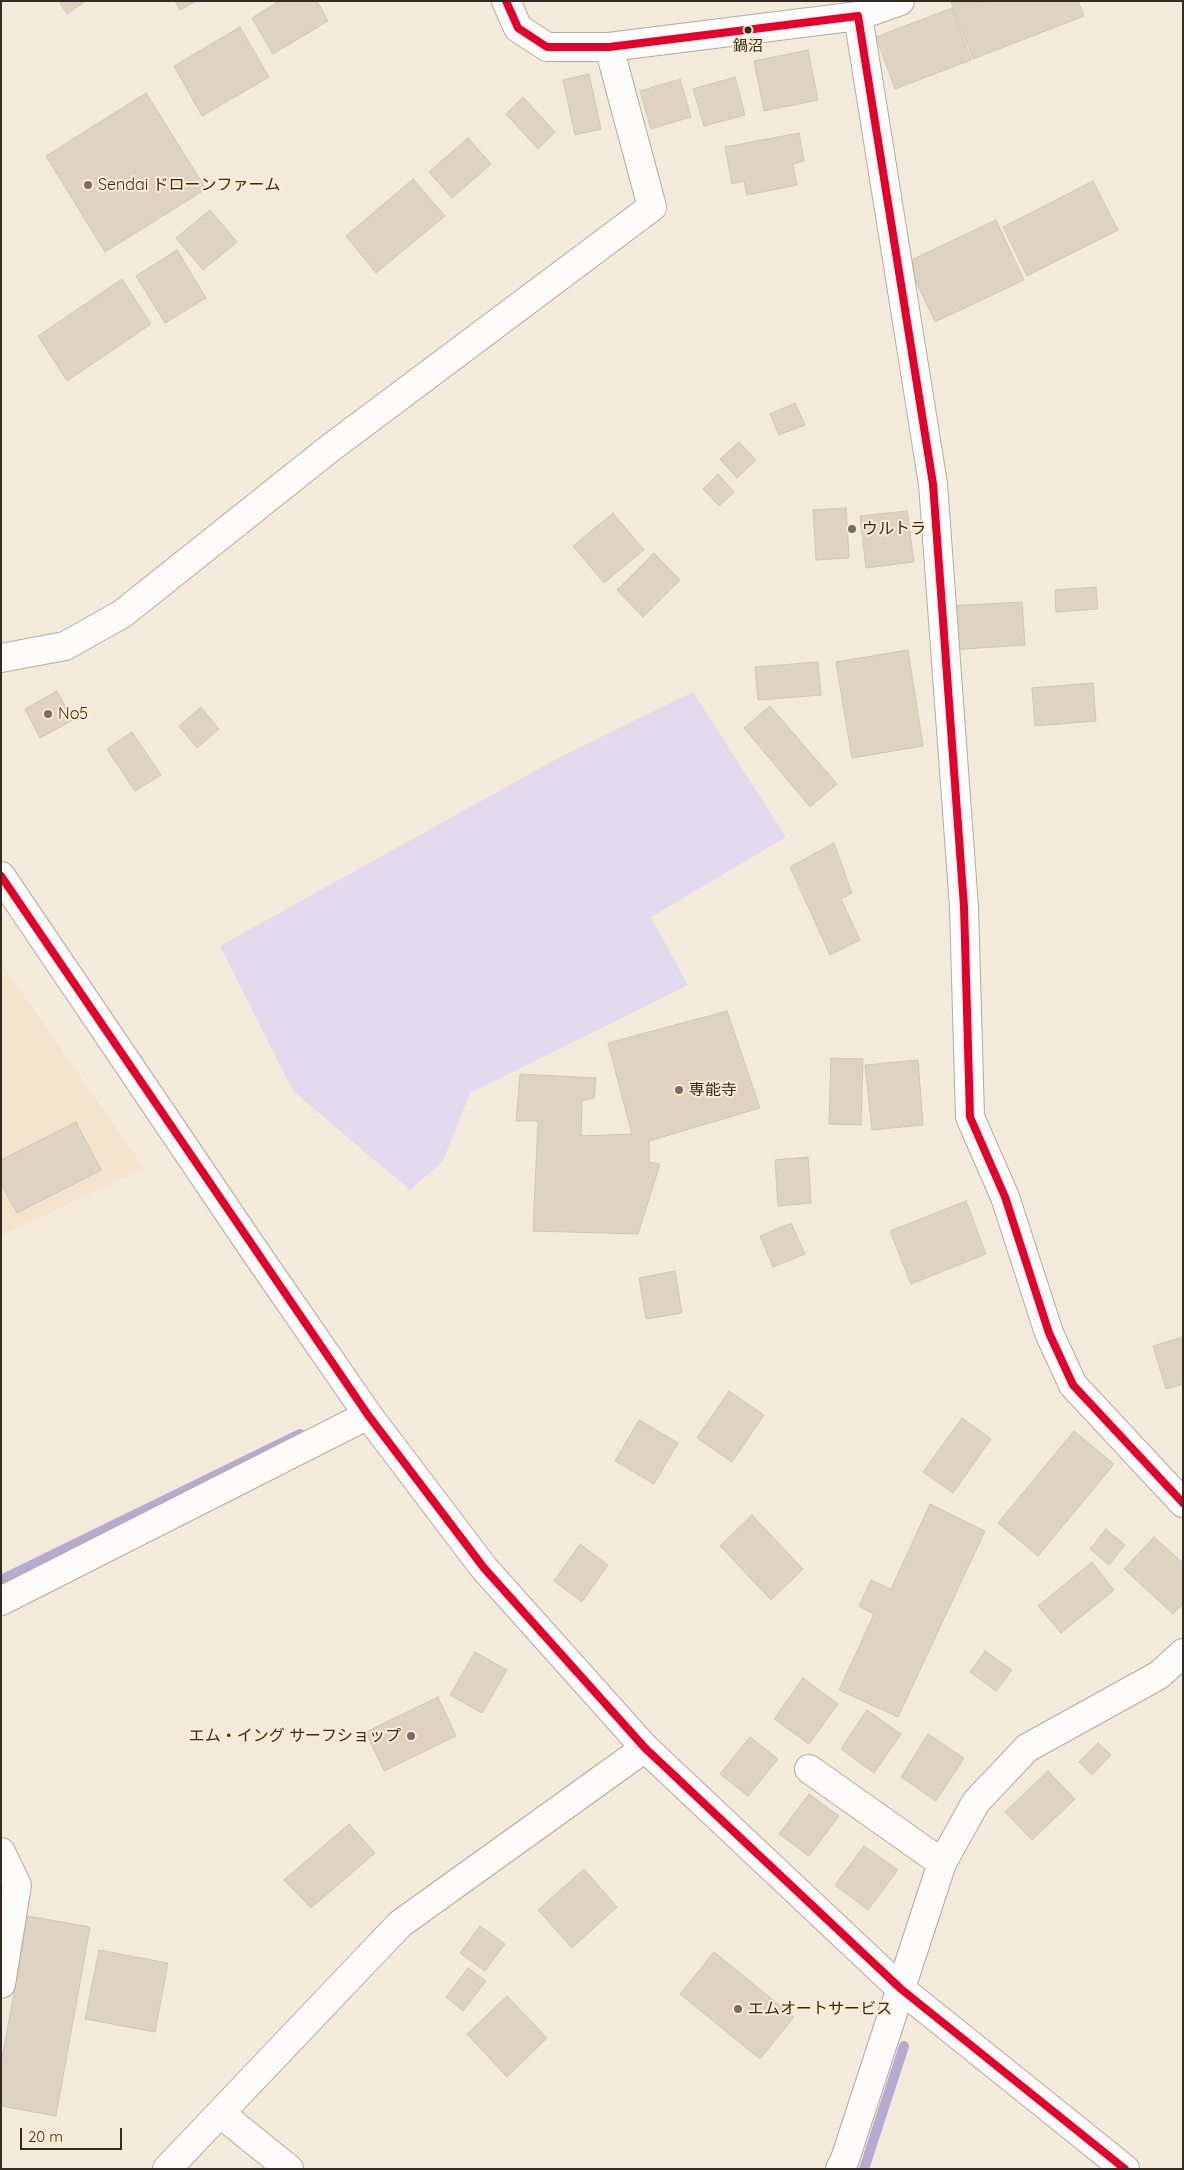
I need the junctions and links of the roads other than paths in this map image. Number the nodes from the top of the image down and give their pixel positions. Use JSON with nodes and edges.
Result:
{"nodes":[{"id":1,"x":506,"y":1,"type":"edge"},
{"id":2,"x":900,"y":1,"type":"edge"},
{"id":3,"x":858,"y":16,"type":"junction"},
{"id":4,"x":609,"y":47,"type":"junction"},
{"id":5,"x":1,"y":658,"type":"edge"},
{"id":6,"x":1,"y":876,"type":"edge"},
{"id":7,"x":368,"y":1415,"type":"junction"},
{"id":8,"x":1183,"y":1503,"type":"edge"},
{"id":9,"x":1,"y":1601,"type":"edge"},
{"id":10,"x":1183,"y":1653,"type":"edge"},
{"id":11,"x":645,"y":1748,"type":"junction"},
{"id":12,"x":809,"y":1768,"type":"dead end"},
{"id":13,"x":1,"y":1852,"type":"edge"},
{"id":14,"x":942,"y":1863,"type":"junction"},
{"id":15,"x":1,"y":1984,"type":"edge"},
{"id":16,"x":901,"y":1989,"type":"junction"},
{"id":17,"x":221,"y":2114,"type":"junction"},
{"id":18,"x":166,"y":2169,"type":"edge"},
{"id":19,"x":290,"y":2169,"type":"edge"},
{"id":20,"x":840,"y":2169,"type":"edge"},
{"id":21,"x":1125,"y":2169,"type":"edge"}],
"edges":[{"from":1,"to":4,"type":"street"},
{"from":2,"to":3,"type":"street"},
{"from":3,"to":4,"type":"street"},
{"from":3,"to":8,"type":"street"},
{"from":4,"to":5,"type":"street"},
{"from":6,"to":7,"type":"street"},
{"from":7,"to":9,"type":"street"},
{"from":7,"to":11,"type":"street"},
{"from":10,"to":14,"type":"street"},
{"from":11,"to":16,"type":"street"},
{"from":11,"to":17,"type":"street"},
{"from":12,"to":14,"type":"street"},
{"from":13,"to":15,"type":"street"},
{"from":14,"to":16,"type":"street"},
{"from":16,"to":20,"type":"street"},
{"from":16,"to":21,"type":"street"},
{"from":17,"to":18,"type":"street"},
{"from":17,"to":19,"type":"street"}]}
